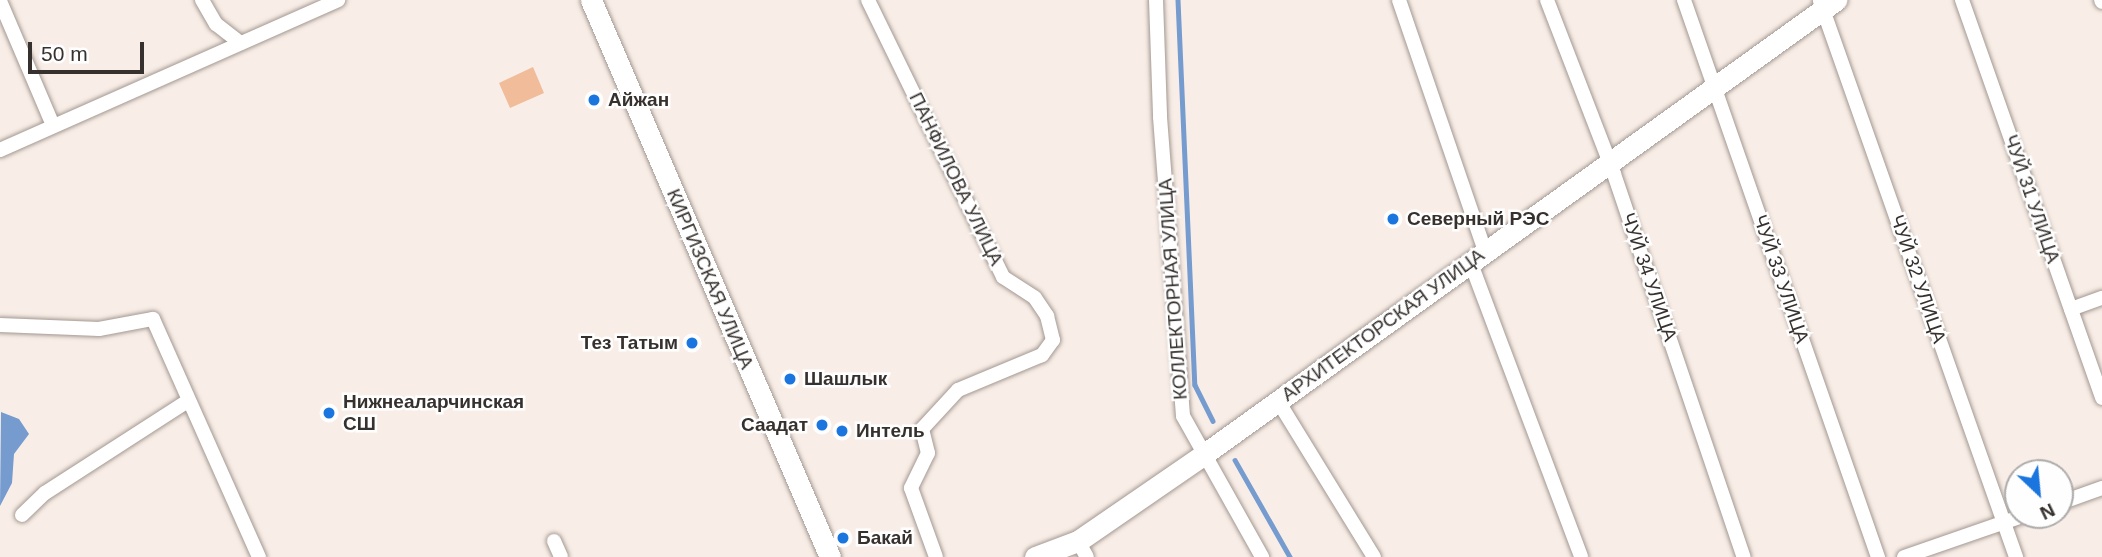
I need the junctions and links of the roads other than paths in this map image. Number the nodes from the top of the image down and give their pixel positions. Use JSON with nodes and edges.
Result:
{"nodes":[{"id":1,"x":202,"y":0,"type":"edge"},
{"id":2,"x":338,"y":0,"type":"edge"},
{"id":3,"x":591,"y":0,"type":"edge"},
{"id":4,"x":868,"y":0,"type":"edge"},
{"id":5,"x":1156,"y":0,"type":"edge"},
{"id":6,"x":1399,"y":0,"type":"edge"},
{"id":7,"x":1547,"y":0,"type":"edge"},
{"id":8,"x":1684,"y":0,"type":"edge"},
{"id":9,"x":1962,"y":0,"type":"edge"},
{"id":10,"x":0,"y":1,"type":"edge"},
{"id":11,"x":1826,"y":3,"type":"edge"},
{"id":12,"x":240,"y":43,"type":"junction"},
{"id":13,"x":1714,"y":88,"type":"junction"},
{"id":14,"x":52,"y":125,"type":"junction"},
{"id":15,"x":0,"y":150,"type":"edge"},
{"id":16,"x":1609,"y":163,"type":"junction"},
{"id":17,"x":1478,"y":256,"type":"junction"},
{"id":18,"x":2102,"y":298,"type":"edge"},
{"id":19,"x":2071,"y":309,"type":"junction"},
{"id":20,"x":0,"y":325,"type":"edge"},
{"id":21,"x":2102,"y":398,"type":"edge"},
{"id":22,"x":188,"y":401,"type":"junction"},
{"id":23,"x":1278,"y":401,"type":"junction"},
{"id":24,"x":1203,"y":455,"type":"junction"},
{"id":25,"x":2102,"y":488,"type":"edge"},
{"id":26,"x":2074,"y":498,"type":"edge"},
{"id":27,"x":22,"y":515,"type":"dead end"},
{"id":28,"x":2003,"y":522,"type":"junction"},
{"id":29,"x":554,"y":541,"type":"dead end"},
{"id":30,"x":1083,"y":549,"type":"edge"},
{"id":31,"x":259,"y":557,"type":"edge"},
{"id":32,"x":561,"y":557,"type":"edge"},
{"id":33,"x":830,"y":557,"type":"edge"},
{"id":34,"x":936,"y":557,"type":"edge"},
{"id":35,"x":1035,"y":557,"type":"edge"},
{"id":36,"x":1262,"y":557,"type":"edge"},
{"id":37,"x":1374,"y":557,"type":"edge"},
{"id":38,"x":1581,"y":557,"type":"edge"},
{"id":39,"x":1744,"y":557,"type":"edge"},
{"id":40,"x":1878,"y":557,"type":"edge"},
{"id":41,"x":1904,"y":557,"type":"edge"},
{"id":42,"x":2016,"y":557,"type":"edge"}],
"edges":[{"from":1,"to":12,"type":"street"},
{"from":2,"to":12,"type":"street"},
{"from":3,"to":33,"type":"street","name":"КИРГИЗСКАЯ УЛИЦА"},
{"from":4,"to":34,"type":"street","name":"ПАНФИЛОВА УЛИЦА"},
{"from":5,"to":24,"type":"street","name":"КОЛЛЕКТОРНАЯ УЛИЦА"},
{"from":6,"to":17,"type":"street"},
{"from":7,"to":16,"type":"street","name":"ЧУЙ 34 УЛИЦА"},
{"from":8,"to":13,"type":"street","name":"ЧУЙ 33 УЛИЦА"},
{"from":9,"to":19,"type":"street","name":"ЧУЙ 31 УЛИЦА"},
{"from":10,"to":14,"type":"street"},
{"from":11,"to":13,"type":"street","name":"АРХИТЕКТОРСКАЯ УЛИЦА"},
{"from":11,"to":28,"type":"street","name":"ЧУЙ 32 УЛИЦА"},
{"from":12,"to":14,"type":"street"},
{"from":13,"to":16,"type":"street","name":"АРХИТЕКТОРСКАЯ УЛИЦА"},
{"from":13,"to":40,"type":"street","name":"ЧУЙ 33 УЛИЦА"},
{"from":14,"to":15,"type":"street"},
{"from":16,"to":17,"type":"street","name":"АРХИТЕКТОРСКАЯ УЛИЦА"},
{"from":16,"to":39,"type":"street","name":"ЧУЙ 34 УЛИЦА"},
{"from":17,"to":23,"type":"street","name":"АРХИТЕКТОРСКАЯ УЛИЦА"},
{"from":17,"to":38,"type":"street"},
{"from":18,"to":19,"type":"street"},
{"from":19,"to":21,"type":"street","name":"ЧУЙ 31 УЛИЦА"},
{"from":20,"to":22,"type":"street"},
{"from":22,"to":27,"type":"street"},
{"from":22,"to":31,"type":"street"},
{"from":23,"to":24,"type":"street","name":"АРХИТЕКТОРСКАЯ УЛИЦА"},
{"from":23,"to":37,"type":"street"},
{"from":24,"to":30,"type":"street","name":"АРХИТЕКТОРСКАЯ УЛИЦА"},
{"from":24,"to":36,"type":"street","name":"КОЛЛЕКТОРНАЯ УЛИЦА"},
{"from":25,"to":26,"type":"street"},
{"from":28,"to":41,"type":"street"},
{"from":28,"to":42,"type":"street","name":"ЧУЙ 32 УЛИЦА"},
{"from":29,"to":32,"type":"street"},
{"from":30,"to":35,"type":"street","name":"АРХИТЕКТОРСКАЯ УЛИЦА"}]}
